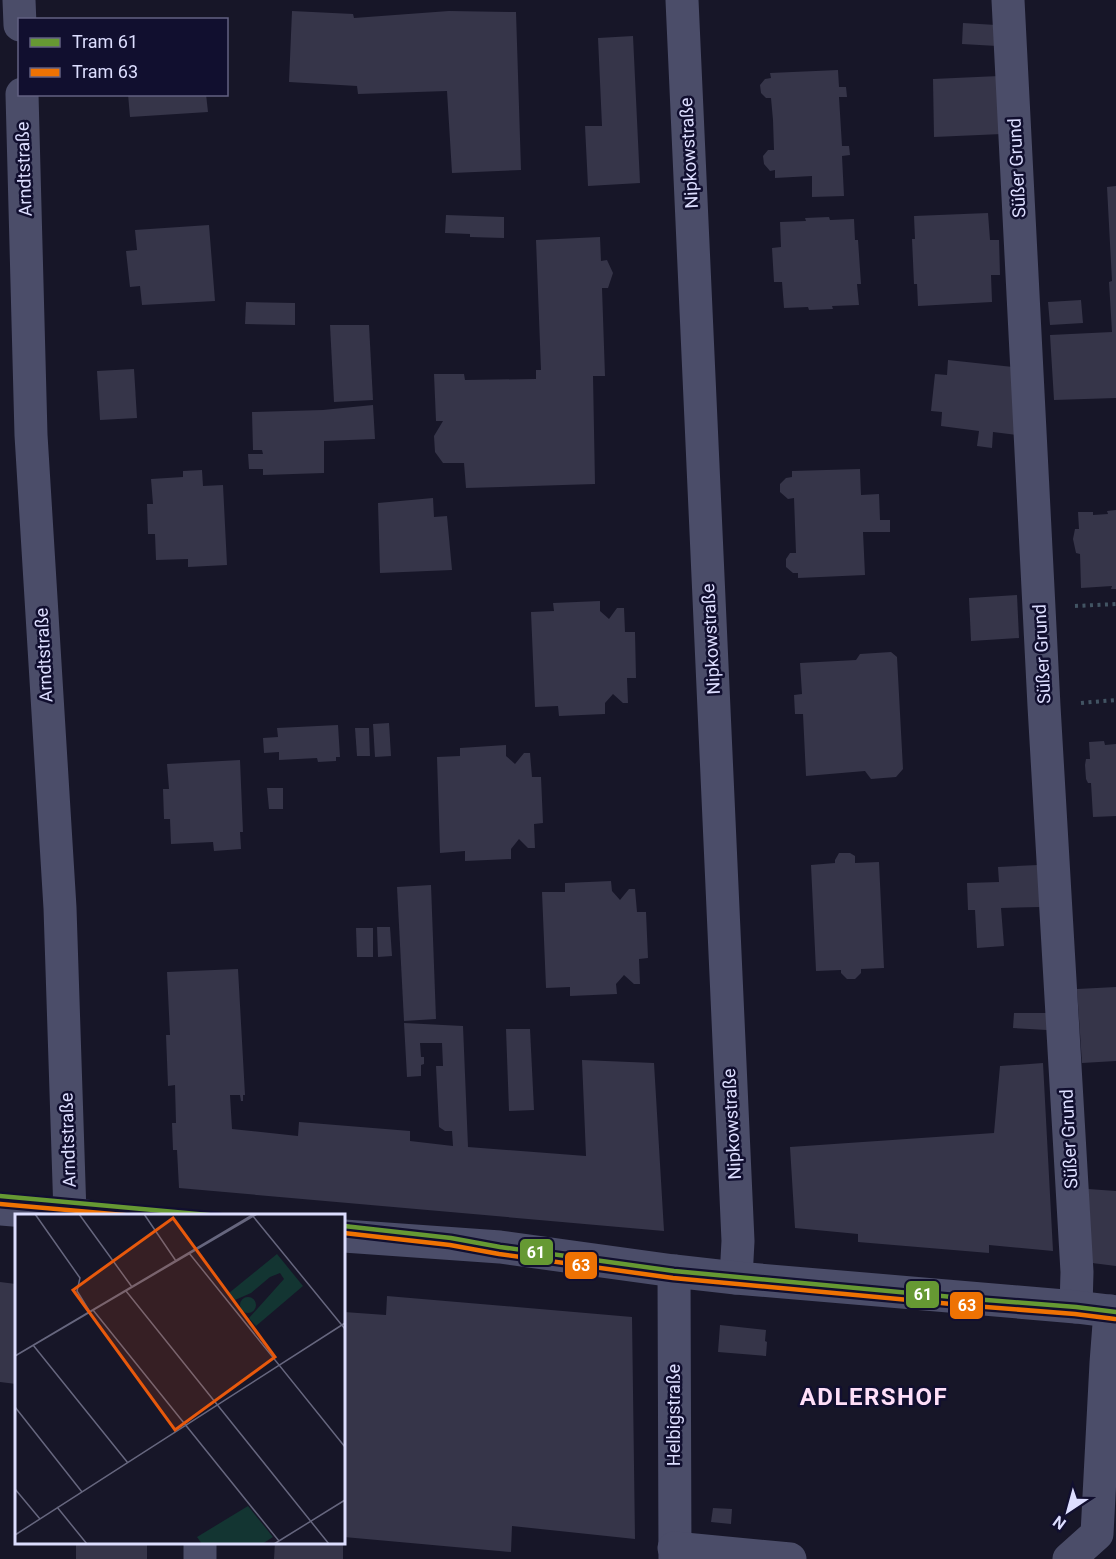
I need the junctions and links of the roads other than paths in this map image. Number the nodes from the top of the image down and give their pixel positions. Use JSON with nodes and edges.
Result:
{"nodes":[{"id":1,"x":19,"y":0,"type":"edge"},
{"id":2,"x":682,"y":0,"type":"edge"},
{"id":3,"x":1008,"y":0,"type":"edge"},
{"id":4,"x":20,"y":18,"type":"edge"},
{"id":5,"x":21,"y":96,"type":"edge"},
{"id":6,"x":0,"y":1209,"type":"edge"},
{"id":7,"x":65,"y":1214,"type":"edge"},
{"id":8,"x":78,"y":1214,"type":"edge"},
{"id":9,"x":345,"y":1236,"type":"edge"},
{"id":10,"x":674,"y":1271,"type":"junction"},
{"id":11,"x":736,"y":1278,"type":"junction"},
{"id":12,"x":1076,"y":1307,"type":"junction"},
{"id":13,"x":1113,"y":1312,"type":"edge"},
{"id":14,"x":675,"y":1553,"type":"edge"},
{"id":15,"x":790,"y":1559,"type":"edge"},
{"id":16,"x":1069,"y":1559,"type":"edge"}],
"edges":[{"from":1,"to":4,"type":"street"},
{"from":2,"to":11,"type":"street","name":"Nipkowstraße"},
{"from":3,"to":12,"type":"street","name":"Süßer Grund"},
{"from":5,"to":8,"type":"street","name":"Arndtstraße"},
{"from":6,"to":7,"type":"street"},
{"from":9,"to":10,"type":"street"},
{"from":10,"to":11,"type":"street"},
{"from":10,"to":14,"type":"street","name":"Helbigstraße"},
{"from":11,"to":12,"type":"street"},
{"from":12,"to":13,"type":"street"},
{"from":13,"to":16,"type":"street"},
{"from":14,"to":15,"type":"street"}]}
